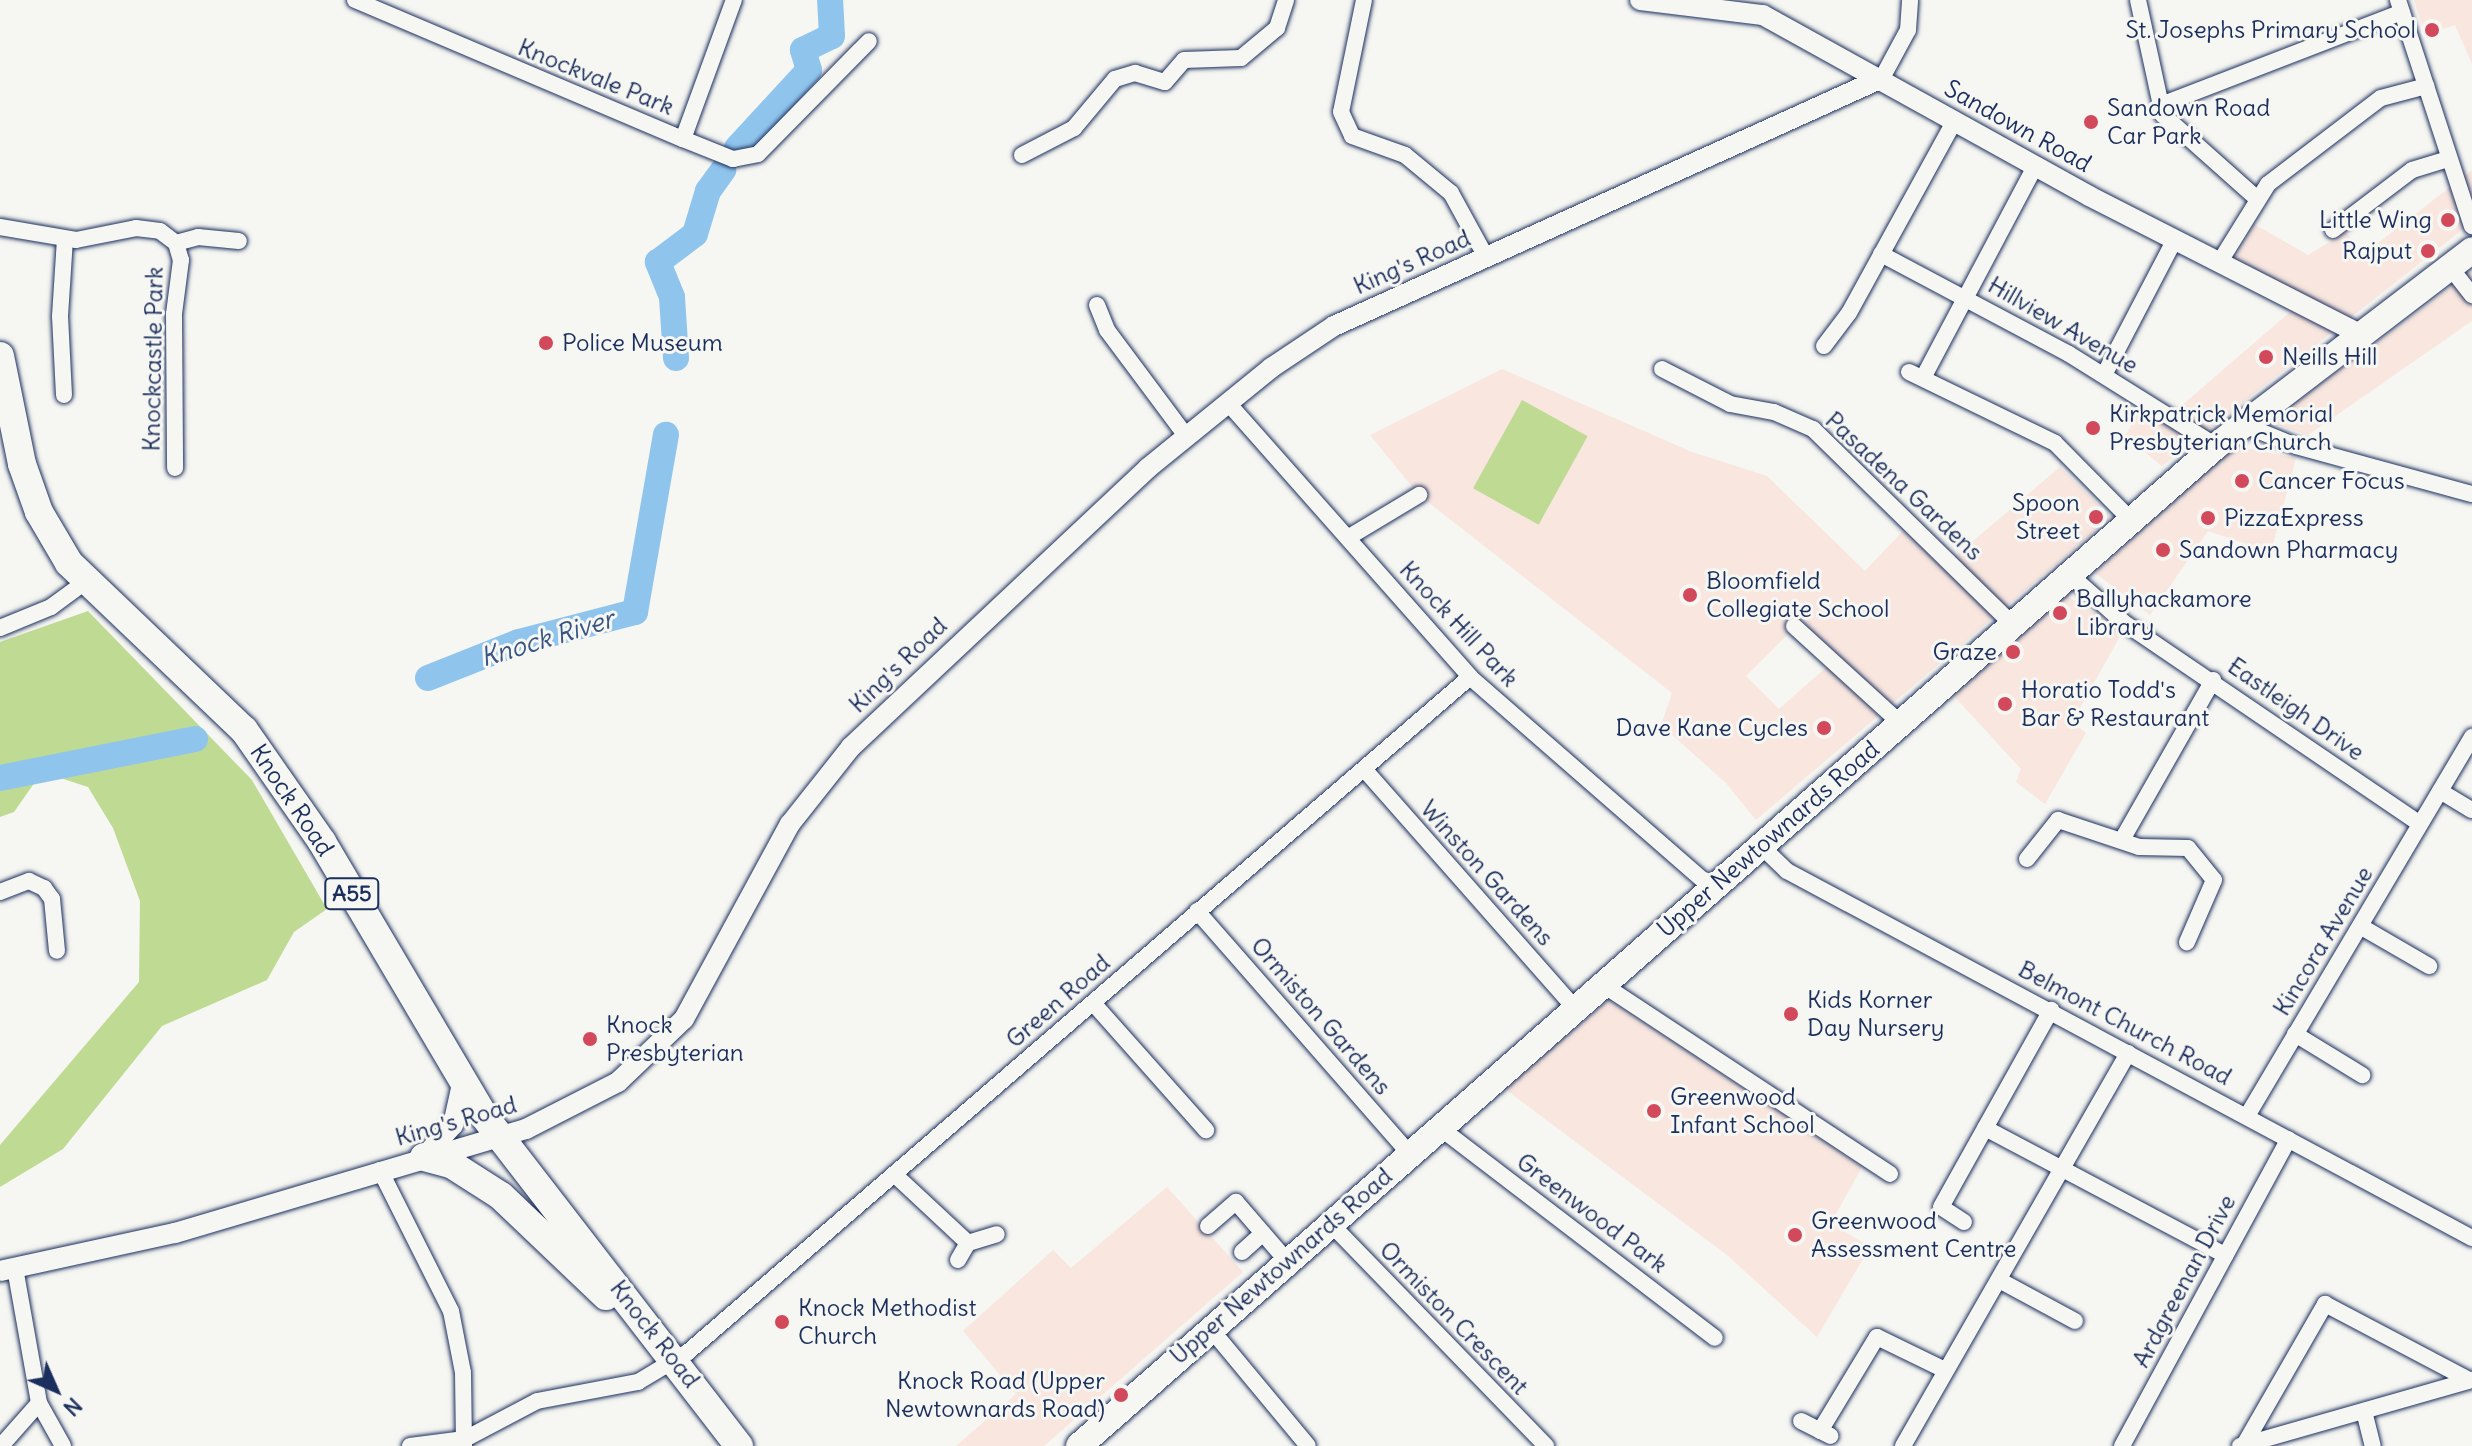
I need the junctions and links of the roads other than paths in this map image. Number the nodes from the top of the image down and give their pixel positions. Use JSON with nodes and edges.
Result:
{"nodes":[{"id":1,"x":355,"y":0,"type":"edge"},
{"id":2,"x":734,"y":0,"type":"edge"},
{"id":3,"x":1286,"y":0,"type":"edge"},
{"id":4,"x":1364,"y":0,"type":"edge"},
{"id":5,"x":1640,"y":0,"type":"edge"},
{"id":6,"x":1910,"y":0,"type":"edge"},
{"id":7,"x":2138,"y":0,"type":"edge"},
{"id":8,"x":2400,"y":6,"type":"edge"},
{"id":9,"x":869,"y":41,"type":"dead end"},
{"id":10,"x":1882,"y":78,"type":"junction"},
{"id":11,"x":2426,"y":86,"type":"junction"},
{"id":12,"x":2161,"y":105,"type":"junction"},
{"id":13,"x":1954,"y":122,"type":"junction"},
{"id":14,"x":683,"y":139,"type":"junction"},
{"id":15,"x":1022,"y":155,"type":"dead end"},
{"id":16,"x":2449,"y":159,"type":"junction"},
{"id":17,"x":2036,"y":165,"type":"junction"},
{"id":18,"x":2255,"y":197,"type":"junction"},
{"id":19,"x":2472,"y":226,"type":"edge"},
{"id":20,"x":0,"y":227,"type":"edge"},
{"id":21,"x":2333,"y":230,"type":"dead end"},
{"id":22,"x":65,"y":239,"type":"junction"},
{"id":23,"x":2175,"y":239,"type":"junction"},
{"id":24,"x":239,"y":241,"type":"dead end"},
{"id":25,"x":176,"y":243,"type":"junction"},
{"id":26,"x":2472,"y":250,"type":"edge"},
{"id":27,"x":1881,"y":254,"type":"junction"},
{"id":28,"x":1486,"y":257,"type":"junction"},
{"id":29,"x":2219,"y":263,"type":"junction"},
{"id":30,"x":2450,"y":267,"type":"junction"},
{"id":31,"x":2472,"y":295,"type":"edge"},
{"id":32,"x":1965,"y":297,"type":"junction"},
{"id":33,"x":1097,"y":305,"type":"dead end"},
{"id":34,"x":2360,"y":334,"type":"junction"},
{"id":35,"x":1824,"y":346,"type":"dead end"},
{"id":36,"x":0,"y":356,"type":"edge"},
{"id":37,"x":1662,"y":369,"type":"dead end"},
{"id":38,"x":2104,"y":375,"type":"junction"},
{"id":39,"x":64,"y":395,"type":"dead end"},
{"id":40,"x":1228,"y":403,"type":"junction"},
{"id":41,"x":6,"y":416,"type":"edge"},
{"id":42,"x":2242,"y":424,"type":"junction"},
{"id":43,"x":1186,"y":436,"type":"junction"},
{"id":44,"x":2216,"y":446,"type":"junction"},
{"id":45,"x":175,"y":468,"type":"dead end"},
{"id":46,"x":2472,"y":494,"type":"edge"},
{"id":47,"x":1419,"y":495,"type":"dead end"},
{"id":48,"x":2131,"y":520,"type":"junction"},
{"id":49,"x":1349,"y":537,"type":"junction"},
{"id":50,"x":2069,"y":574,"type":"junction"},
{"id":51,"x":85,"y":582,"type":"junction"},
{"id":52,"x":2012,"y":624,"type":"junction"},
{"id":53,"x":1794,"y":626,"type":"dead end"},
{"id":54,"x":0,"y":628,"type":"edge"},
{"id":55,"x":1470,"y":677,"type":"junction"},
{"id":56,"x":2213,"y":680,"type":"junction"},
{"id":57,"x":1899,"y":722,"type":"junction"},
{"id":58,"x":2472,"y":737,"type":"edge"},
{"id":59,"x":1364,"y":769,"type":"junction"},
{"id":60,"x":2440,"y":791,"type":"junction"},
{"id":61,"x":2472,"y":810,"type":"edge"},
{"id":62,"x":2420,"y":824,"type":"junction"},
{"id":63,"x":2123,"y":838,"type":"junction"},
{"id":64,"x":1760,"y":845,"type":"junction"},
{"id":65,"x":2027,"y":859,"type":"dead end"},
{"id":66,"x":1712,"y":888,"type":"junction"},
{"id":67,"x":0,"y":892,"type":"edge"},
{"id":68,"x":1197,"y":911,"type":"junction"},
{"id":69,"x":2360,"y":926,"type":"junction"},
{"id":70,"x":2187,"y":942,"type":"dead end"},
{"id":71,"x":57,"y":951,"type":"dead end"},
{"id":72,"x":2429,"y":966,"type":"dead end"},
{"id":73,"x":1602,"y":984,"type":"junction"},
{"id":74,"x":1094,"y":1004,"type":"junction"},
{"id":75,"x":1575,"y":1008,"type":"junction"},
{"id":76,"x":2051,"y":1010,"type":"junction"},
{"id":77,"x":2295,"y":1034,"type":"junction"},
{"id":78,"x":2128,"y":1053,"type":"junction"},
{"id":79,"x":2362,"y":1075,"type":"dead end"},
{"id":80,"x":462,"y":1084,"type":"junction"},
{"id":81,"x":2247,"y":1116,"type":"junction"},
{"id":82,"x":1439,"y":1127,"type":"junction"},
{"id":83,"x":1985,"y":1128,"type":"junction"},
{"id":84,"x":1206,"y":1130,"type":"dead end"},
{"id":85,"x":499,"y":1137,"type":"junction"},
{"id":86,"x":2289,"y":1139,"type":"junction"},
{"id":87,"x":1409,"y":1153,"type":"junction"},
{"id":88,"x":424,"y":1157,"type":"junction"},
{"id":89,"x":380,"y":1170,"type":"junction"},
{"id":90,"x":2065,"y":1170,"type":"junction"},
{"id":91,"x":894,"y":1174,"type":"junction"},
{"id":92,"x":1890,"y":1174,"type":"dead end"},
{"id":93,"x":1329,"y":1222,"type":"junction"},
{"id":94,"x":1964,"y":1222,"type":"dead end"},
{"id":95,"x":1208,"y":1226,"type":"dead end"},
{"id":96,"x":2469,"y":1230,"type":"edge"},
{"id":97,"x":997,"y":1234,"type":"dead end"},
{"id":98,"x":968,"y":1243,"type":"junction"},
{"id":99,"x":1273,"y":1245,"type":"junction"},
{"id":100,"x":1242,"y":1252,"type":"dead end"},
{"id":101,"x":2225,"y":1255,"type":"junction"},
{"id":102,"x":958,"y":1260,"type":"dead end"},
{"id":103,"x":8,"y":1269,"type":"edge"},
{"id":104,"x":2001,"y":1281,"type":"junction"},
{"id":105,"x":642,"y":1316,"type":"junction"},
{"id":106,"x":2075,"y":1321,"type":"dead end"},
{"id":107,"x":1210,"y":1328,"type":"junction"},
{"id":108,"x":1715,"y":1338,"type":"dead end"},
{"id":109,"x":676,"y":1359,"type":"junction"},
{"id":110,"x":1945,"y":1370,"type":"junction"},
{"id":111,"x":2470,"y":1380,"type":"edge"},
{"id":112,"x":39,"y":1403,"type":"junction"},
{"id":113,"x":2364,"y":1411,"type":"junction"},
{"id":114,"x":1801,"y":1421,"type":"dead end"},
{"id":115,"x":465,"y":1442,"type":"edge"},
{"id":116,"x":1092,"y":1442,"type":"edge"},
{"id":117,"x":1,"y":1446,"type":"edge"},
{"id":118,"x":63,"y":1446,"type":"edge"},
{"id":119,"x":410,"y":1446,"type":"edge"},
{"id":120,"x":739,"y":1446,"type":"edge"},
{"id":121,"x":1308,"y":1446,"type":"edge"},
{"id":122,"x":1546,"y":1446,"type":"edge"},
{"id":123,"x":1903,"y":1446,"type":"edge"},
{"id":124,"x":2122,"y":1446,"type":"edge"},
{"id":125,"x":2242,"y":1446,"type":"edge"},
{"id":126,"x":2373,"y":1446,"type":"edge"}],
"edges":[{"from":1,"to":14,"type":"street","name":"Knockvale Park"},
{"from":2,"to":14,"type":"street","name":"Knockvale Park"},
{"from":3,"to":15,"type":"street"},
{"from":4,"to":28,"type":"street"},
{"from":5,"to":10,"type":"street","name":"Sandown Road"},
{"from":6,"to":10,"type":"street"},
{"from":7,"to":12,"type":"street"},
{"from":8,"to":11,"type":"street"},
{"from":8,"to":12,"type":"street"},
{"from":9,"to":14,"type":"street"},
{"from":10,"to":13,"type":"street","name":"Sandown Road"},
{"from":10,"to":28,"type":"street","name":"King's Road"},
{"from":11,"to":16,"type":"street"},
{"from":11,"to":18,"type":"street"},
{"from":12,"to":18,"type":"street"},
{"from":13,"to":17,"type":"street","name":"Sandown Road"},
{"from":13,"to":27,"type":"street"},
{"from":16,"to":19,"type":"street"},
{"from":16,"to":21,"type":"street"},
{"from":17,"to":23,"type":"street","name":"Sandown Road"},
{"from":17,"to":32,"type":"street"},
{"from":18,"to":29,"type":"street"},
{"from":20,"to":22,"type":"street","name":"Knockcastle Park"},
{"from":22,"to":25,"type":"street","name":"Knockcastle Park"},
{"from":22,"to":39,"type":"street"},
{"from":23,"to":29,"type":"street","name":"Sandown Road"},
{"from":23,"to":38,"type":"street"},
{"from":24,"to":25,"type":"street"},
{"from":25,"to":45,"type":"street","name":"Knockcastle Park"},
{"from":26,"to":30,"type":"main road","name":"Upper Newtownards Road"},
{"from":27,"to":32,"type":"street","name":"Hillview Avenue"},
{"from":27,"to":35,"type":"street"},
{"from":28,"to":40,"type":"street","name":"King's Road"},
{"from":29,"to":34,"type":"street","name":"Sandown Road"},
{"from":30,"to":31,"type":"street"},
{"from":30,"to":34,"type":"main road","name":"Upper Newtownards Road"},
{"from":32,"to":38,"type":"street","name":"Hillview Avenue"},
{"from":32,"to":48,"type":"street"},
{"from":33,"to":43,"type":"street"},
{"from":34,"to":42,"type":"main road","name":"Upper Newtownards Road"},
{"from":36,"to":41,"type":"highway","name":"Knock Road","number":"A55"},
{"from":37,"to":52,"type":"street","name":"Pasadena Gardens"},
{"from":38,"to":44,"type":"street","name":"Hillview Avenue"},
{"from":40,"to":43,"type":"street","name":"King's Road"},
{"from":40,"to":49,"type":"street","name":"Knock Hill Park"},
{"from":41,"to":51,"type":"highway","name":"Knock Road","number":"A55"},
{"from":42,"to":44,"type":"main road","name":"Upper Newtownards Road"},
{"from":42,"to":46,"type":"street"},
{"from":43,"to":85,"type":"street","name":"King's Road"},
{"from":44,"to":48,"type":"main road","name":"Upper Newtownards Road"},
{"from":47,"to":49,"type":"street"},
{"from":48,"to":50,"type":"main road","name":"Upper Newtownards Road"},
{"from":49,"to":55,"type":"street","name":"Knock Hill Park"},
{"from":50,"to":52,"type":"main road","name":"Upper Newtownards Road"},
{"from":50,"to":56,"type":"street","name":"Eastleigh Drive"},
{"from":51,"to":54,"type":"street"},
{"from":51,"to":80,"type":"highway","name":"Knock Road","number":"A55"},
{"from":52,"to":57,"type":"main road","name":"Upper Newtownards Road"},
{"from":53,"to":57,"type":"street"},
{"from":55,"to":59,"type":"street","name":"Green Road"},
{"from":55,"to":66,"type":"street","name":"Knock Hill Park"},
{"from":56,"to":62,"type":"street","name":"Eastleigh Drive"},
{"from":56,"to":63,"type":"street"},
{"from":57,"to":64,"type":"main road","name":"Upper Newtownards Road"},
{"from":58,"to":60,"type":"street","name":"Kincora Avenue"},
{"from":59,"to":68,"type":"street","name":"Green Road"},
{"from":59,"to":75,"type":"street","name":"Winston Gardens"},
{"from":60,"to":61,"type":"street"},
{"from":60,"to":62,"type":"street","name":"Kincora Avenue"},
{"from":62,"to":69,"type":"street","name":"Kincora Avenue"},
{"from":63,"to":65,"type":"street"},
{"from":63,"to":70,"type":"street"},
{"from":64,"to":66,"type":"main road","name":"Upper Newtownards Road"},
{"from":64,"to":76,"type":"street","name":"Belmont Church Road"},
{"from":66,"to":73,"type":"main road","name":"Upper Newtownards Road"},
{"from":67,"to":71,"type":"street"},
{"from":68,"to":74,"type":"street","name":"Green Road"},
{"from":68,"to":87,"type":"street","name":"Ormiston Gardens"},
{"from":69,"to":72,"type":"street"},
{"from":69,"to":77,"type":"street","name":"Kincora Avenue"},
{"from":73,"to":75,"type":"main road","name":"Upper Newtownards Road"},
{"from":73,"to":92,"type":"street"},
{"from":74,"to":84,"type":"street"},
{"from":74,"to":91,"type":"street","name":"Green Road"},
{"from":75,"to":82,"type":"main road","name":"Upper Newtownards Road"},
{"from":76,"to":78,"type":"street","name":"Belmont Church Road"},
{"from":76,"to":83,"type":"street"},
{"from":77,"to":79,"type":"street"},
{"from":77,"to":81,"type":"street","name":"Kincora Avenue"},
{"from":78,"to":81,"type":"street","name":"Belmont Church Road"},
{"from":78,"to":90,"type":"street"},
{"from":80,"to":85,"type":"highway","name":"Knock Road","number":"A55"},
{"from":80,"to":88,"type":"street"},
{"from":81,"to":86,"type":"street","name":"Belmont Church Road"},
{"from":82,"to":87,"type":"main road","name":"Upper Newtownards Road"},
{"from":82,"to":108,"type":"street","name":"Greenwood Park"},
{"from":83,"to":90,"type":"street"},
{"from":83,"to":94,"type":"street"},
{"from":85,"to":88,"type":"street","name":"King's Road"},
{"from":85,"to":105,"type":"highway","name":"Knock Road","number":"A55"},
{"from":86,"to":96,"type":"street","name":"Belmont Church Road"},
{"from":86,"to":101,"type":"street","name":"Ardgreenan Drive"},
{"from":87,"to":93,"type":"main road","name":"Upper Newtownards Road"},
{"from":88,"to":89,"type":"street","name":"King's Road"},
{"from":88,"to":105,"type":"highway"},
{"from":89,"to":103,"type":"street","name":"King's Road"},
{"from":89,"to":115,"type":"street"},
{"from":90,"to":101,"type":"street"},
{"from":90,"to":104,"type":"street"},
{"from":91,"to":98,"type":"street"},
{"from":91,"to":109,"type":"street","name":"Green Road"},
{"from":93,"to":99,"type":"main road","name":"Upper Newtownards Road"},
{"from":93,"to":122,"type":"street","name":"Ormiston Crescent"},
{"from":95,"to":99,"type":"street"},
{"from":97,"to":98,"type":"street"},
{"from":98,"to":102,"type":"street"},
{"from":99,"to":100,"type":"street"},
{"from":99,"to":107,"type":"main road","name":"Upper Newtownards Road"},
{"from":101,"to":124,"type":"street","name":"Ardgreenan Drive"},
{"from":103,"to":112,"type":"street"},
{"from":104,"to":106,"type":"street"},
{"from":104,"to":110,"type":"street"},
{"from":105,"to":109,"type":"highway","name":"Knock Road","number":"A55"},
{"from":107,"to":116,"type":"main road","name":"Upper Newtownards Road"},
{"from":107,"to":121,"type":"street"},
{"from":109,"to":115,"type":"street","name":"Green Road"},
{"from":109,"to":120,"type":"highway","name":"Knock Road","number":"A55"},
{"from":110,"to":114,"type":"street"},
{"from":110,"to":123,"type":"street"},
{"from":111,"to":113,"type":"street"},
{"from":111,"to":125,"type":"street"},
{"from":112,"to":117,"type":"street"},
{"from":112,"to":118,"type":"street"},
{"from":113,"to":125,"type":"street"},
{"from":113,"to":126,"type":"street"},
{"from":115,"to":119,"type":"street"}]}
